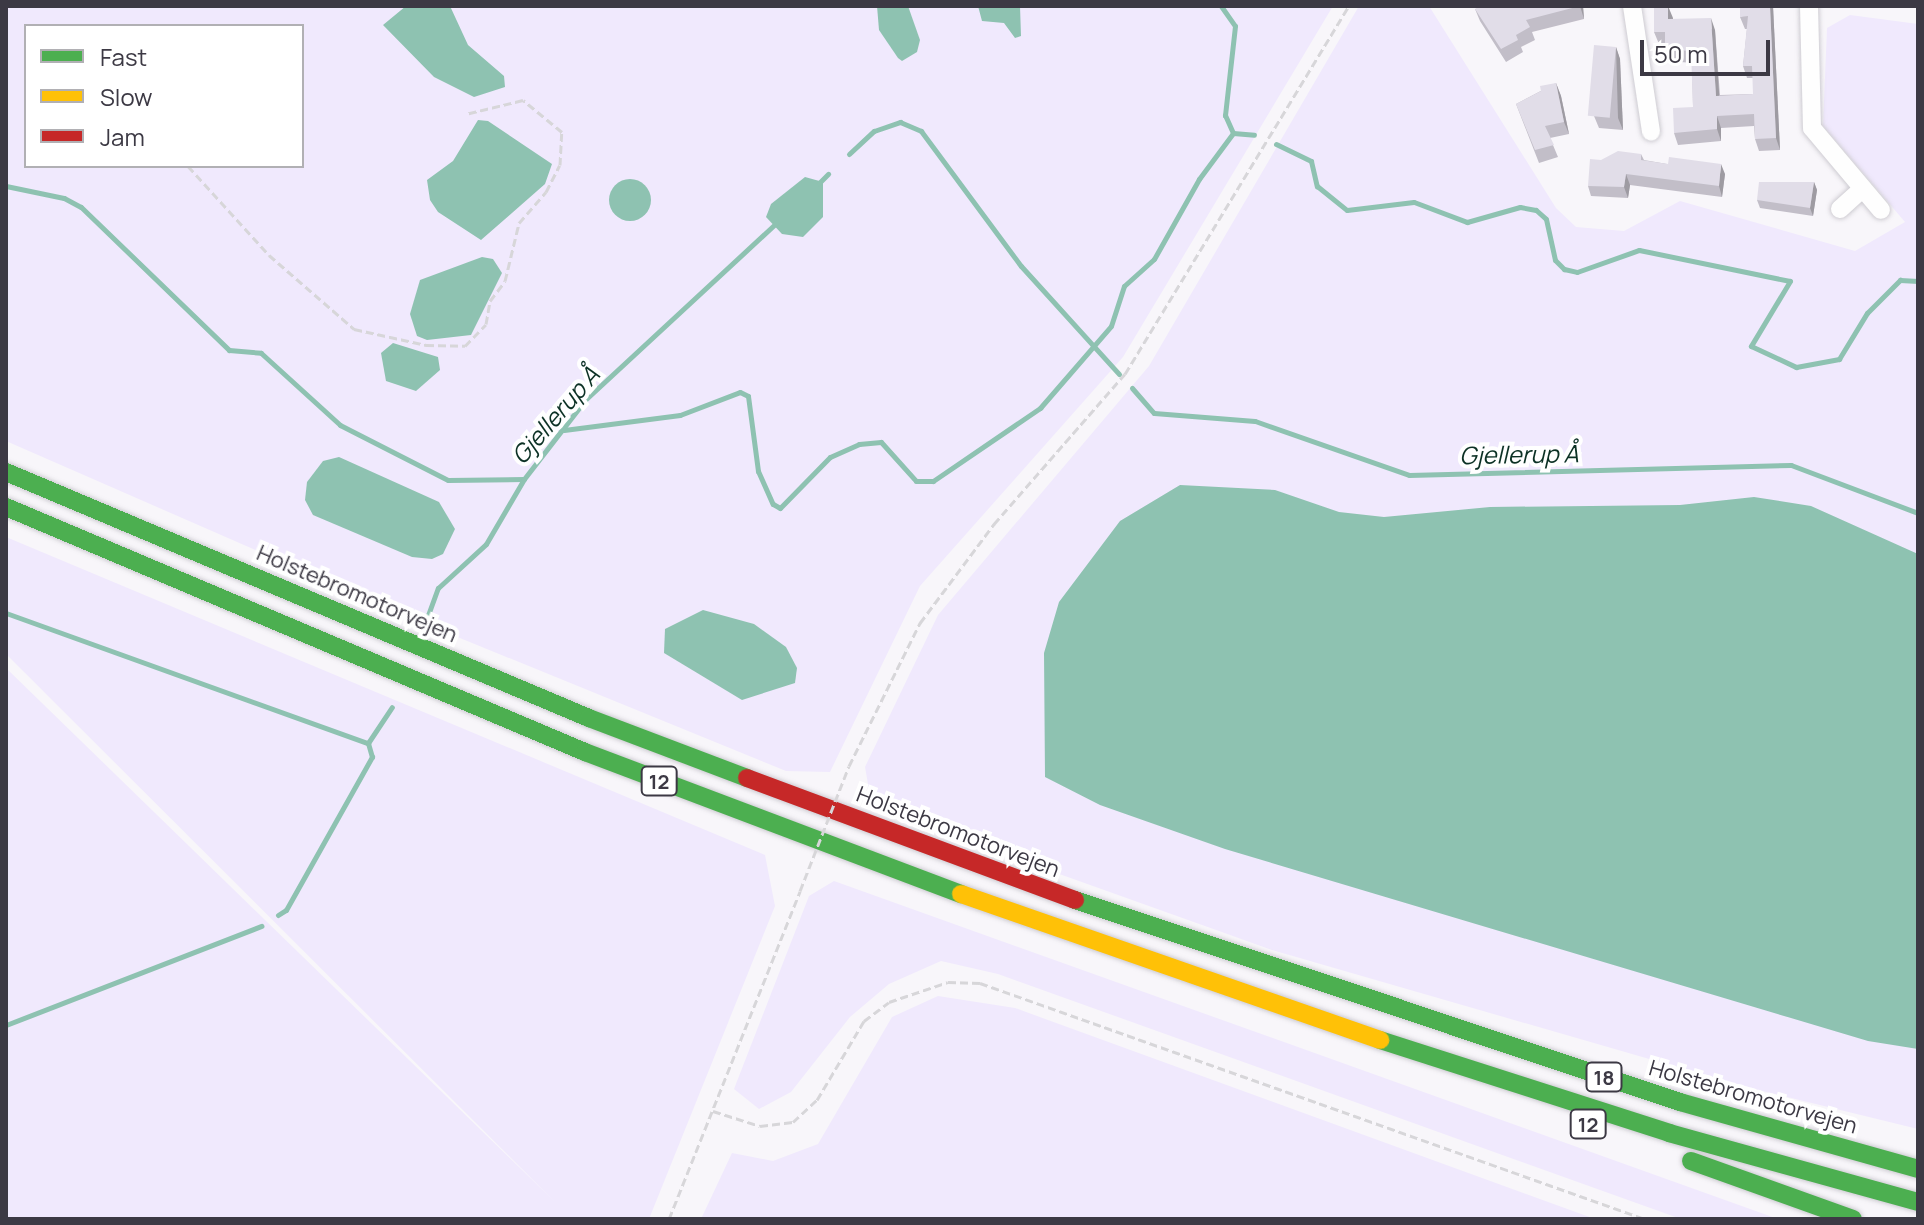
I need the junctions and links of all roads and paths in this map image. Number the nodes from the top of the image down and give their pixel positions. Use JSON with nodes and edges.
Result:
{"nodes":[{"id":1,"x":1349,"y":6,"type":"edge"},
{"id":2,"x":1632,"y":6,"type":"edge"},
{"id":3,"x":1809,"y":6,"type":"edge"},
{"id":4,"x":466,"y":114,"type":"dead end"},
{"id":5,"x":1651,"y":132,"type":"dead end"},
{"id":6,"x":190,"y":168,"type":"edge"},
{"id":7,"x":1862,"y":189,"type":"junction"},
{"id":8,"x":1840,"y":209,"type":"dead end"},
{"id":9,"x":1881,"y":210,"type":"dead end"},
{"id":10,"x":6,"y":472,"type":"edge"},
{"id":11,"x":6,"y":507,"type":"edge"},
{"id":12,"x":1292,"y":976,"type":"junction"},
{"id":13,"x":1324,"y":1022,"type":"junction"},
{"id":14,"x":1672,"y":1078,"type":"dead end"},
{"id":15,"x":713,"y":1111,"type":"junction"},
{"id":16,"x":1918,"y":1169,"type":"edge"},
{"id":17,"x":1918,"y":1202,"type":"edge"},
{"id":18,"x":669,"y":1219,"type":"edge"},
{"id":19,"x":1645,"y":1219,"type":"edge"},
{"id":20,"x":1853,"y":1219,"type":"edge"}],
"edges":[{"from":1,"to":15,"type":"path","bridge":true},
{"from":2,"to":5,"type":"street"},
{"from":3,"to":7,"type":"street"},
{"from":4,"to":6,"type":"path"},
{"from":7,"to":8,"type":"street"},
{"from":7,"to":9,"type":"street"},
{"from":10,"to":12,"type":"highway","name":"Holstebromotorvejen","number":"12"},
{"from":11,"to":13,"type":"highway","number":"12"},
{"from":12,"to":14,"type":"highway","number":"12"},
{"from":12,"to":16,"type":"highway","name":"Holstebromotorvejen","number":"18"},
{"from":13,"to":17,"type":"highway","number":"18"},
{"from":13,"to":20,"type":"highway","number":"12"},
{"from":15,"to":18,"type":"path"},
{"from":15,"to":19,"type":"path"}]}
